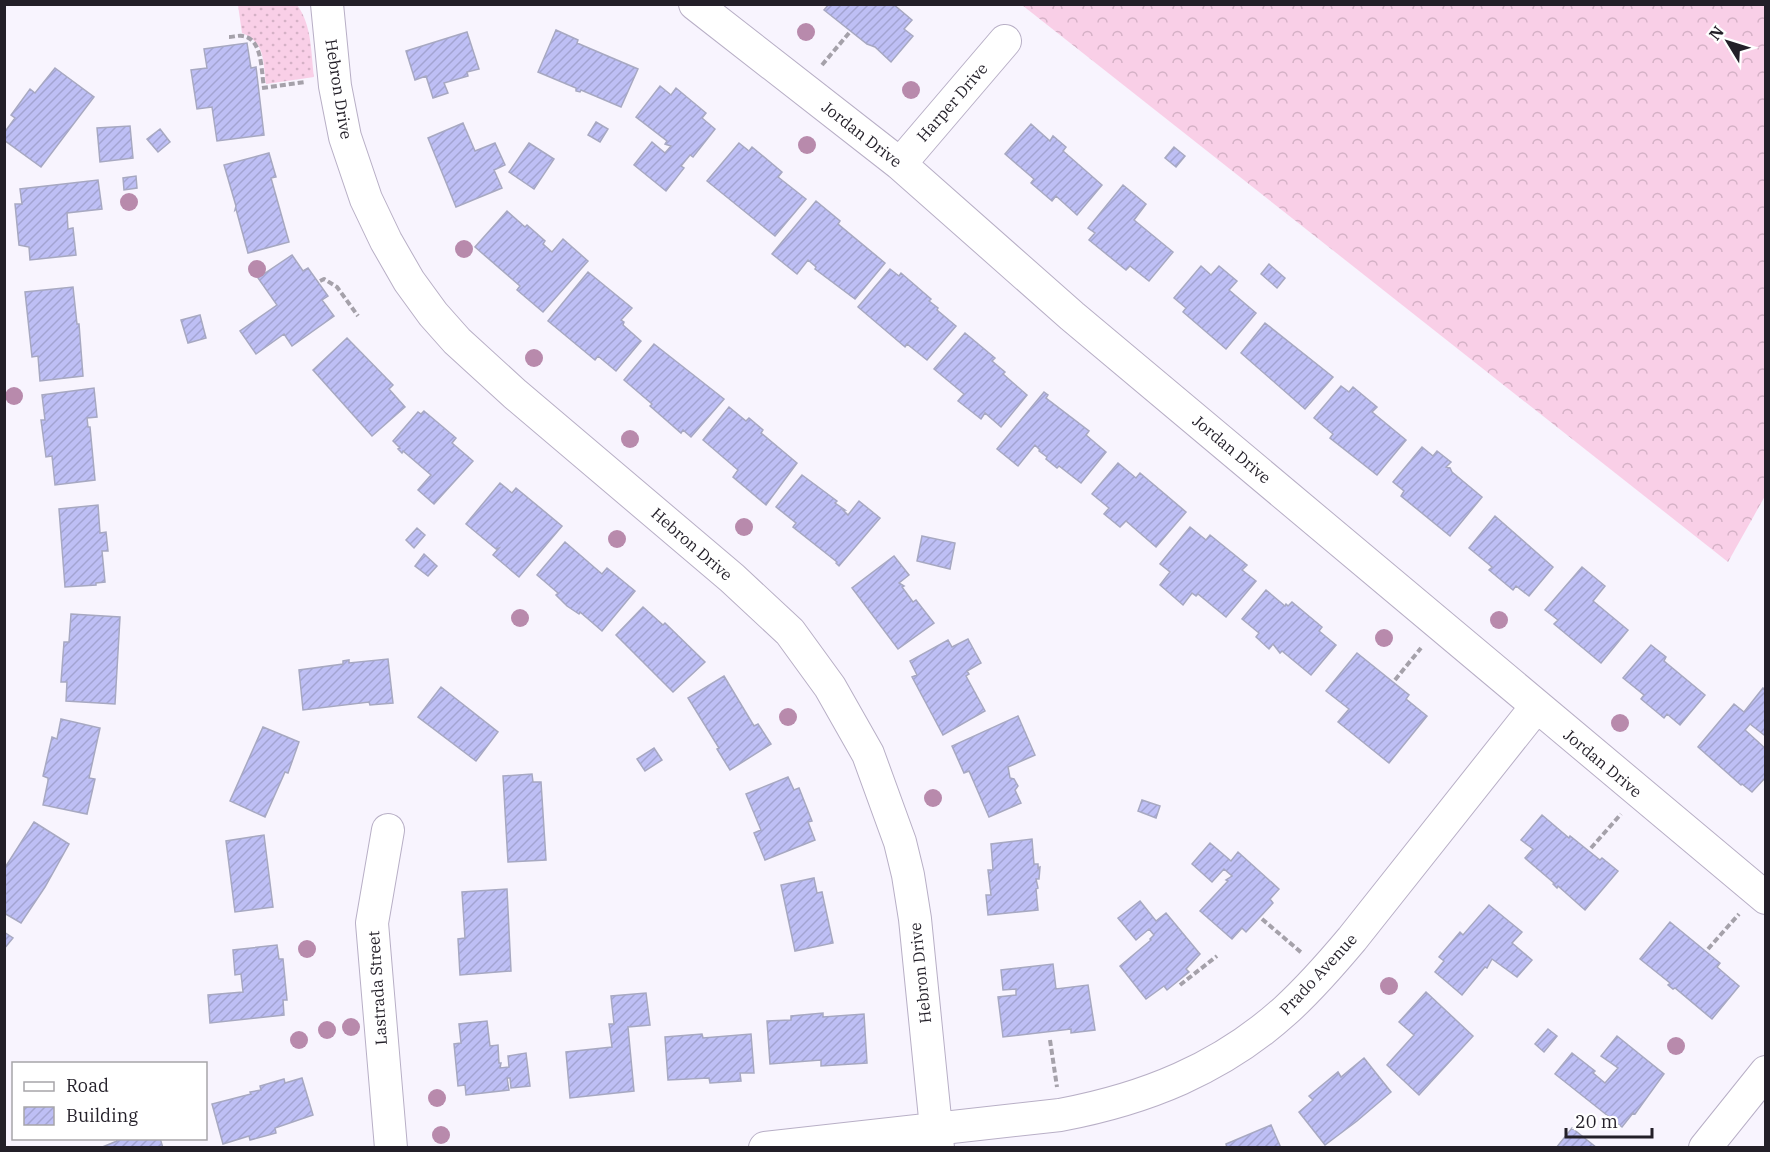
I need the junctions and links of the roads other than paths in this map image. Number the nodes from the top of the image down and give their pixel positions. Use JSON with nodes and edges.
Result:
{"nodes":[{"id":1,"x":327,"y":4,"type":"edge"},
{"id":2,"x":694,"y":4,"type":"edge"},
{"id":3,"x":1005,"y":41,"type":"dead end"},
{"id":4,"x":900,"y":164,"type":"junction"},
{"id":5,"x":1536,"y":707,"type":"junction"},
{"id":6,"x":388,"y":830,"type":"dead end"},
{"id":7,"x":1762,"y":895,"type":"edge"},
{"id":8,"x":1766,"y":1072,"type":"edge"},
{"id":9,"x":937,"y":1139,"type":"edge"},
{"id":10,"x":391,"y":1148,"type":"edge"},
{"id":11,"x":765,"y":1148,"type":"edge"},
{"id":12,"x":1705,"y":1148,"type":"edge"}],
"edges":[{"from":1,"to":9,"type":"street","name":"Hebron Drive"},
{"from":2,"to":4,"type":"street","name":"Jordan Drive"},
{"from":3,"to":4,"type":"street","name":"Harper Drive"},
{"from":4,"to":5,"type":"street","name":"Jordan Drive"},
{"from":5,"to":7,"type":"street","name":"Jordan Drive"},
{"from":5,"to":9,"type":"street","name":"Prado Avenue"},
{"from":6,"to":10,"type":"street","name":"Lastrada Street"},
{"from":8,"to":12,"type":"street"},
{"from":9,"to":11,"type":"street","name":"Prado Avenue"}]}
